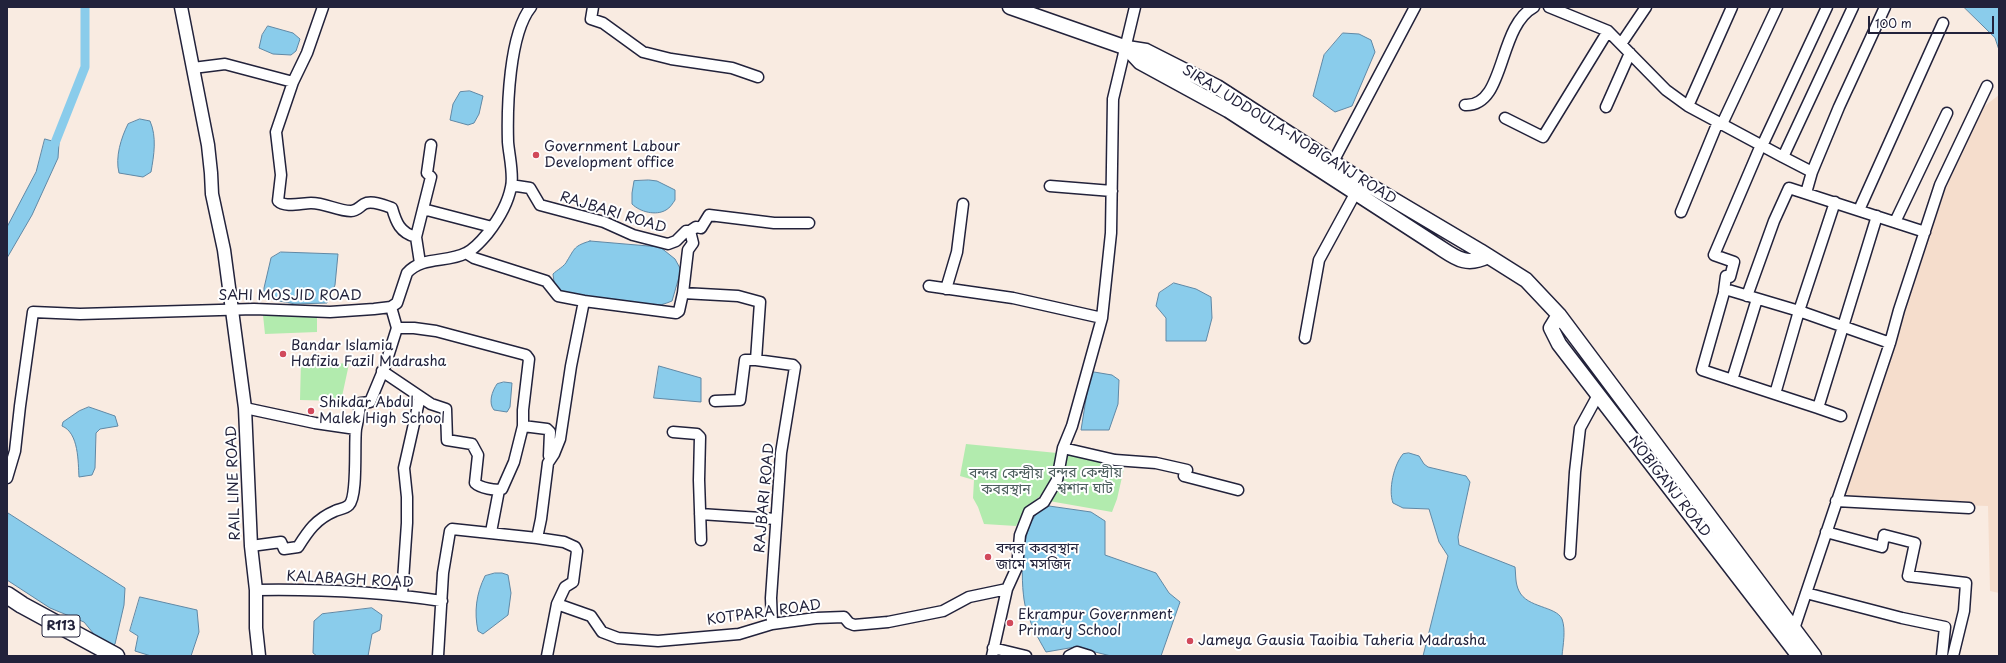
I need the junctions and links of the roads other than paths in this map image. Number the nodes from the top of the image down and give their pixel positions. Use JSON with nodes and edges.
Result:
{"nodes":[{"id":1,"x":181,"y":7,"type":"edge"},
{"id":2,"x":323,"y":7,"type":"edge"},
{"id":3,"x":531,"y":7,"type":"edge"},
{"id":4,"x":593,"y":7,"type":"edge"},
{"id":5,"x":1010,"y":7,"type":"edge"},
{"id":6,"x":1135,"y":7,"type":"edge"},
{"id":7,"x":1415,"y":7,"type":"edge"},
{"id":8,"x":1534,"y":7,"type":"edge"},
{"id":9,"x":1550,"y":7,"type":"edge"},
{"id":10,"x":1646,"y":7,"type":"edge"},
{"id":11,"x":1732,"y":7,"type":"edge"},
{"id":12,"x":1777,"y":7,"type":"edge"},
{"id":13,"x":1827,"y":7,"type":"edge"},
{"id":14,"x":1853,"y":7,"type":"edge"},
{"id":15,"x":1886,"y":7,"type":"edge"},
{"id":16,"x":1944,"y":23,"type":"dead end"},
{"id":17,"x":1608,"y":31,"type":"junction"},
{"id":18,"x":1621,"y":44,"type":"junction"},
{"id":19,"x":1127,"y":48,"type":"junction"},
{"id":20,"x":1630,"y":53,"type":"junction"},
{"id":21,"x":193,"y":68,"type":"junction"},
{"id":22,"x":758,"y":77,"type":"dead end"},
{"id":23,"x":293,"y":82,"type":"junction"},
{"id":24,"x":1987,"y":86,"type":"dead end"},
{"id":25,"x":1465,"y":105,"type":"dead end"},
{"id":26,"x":1688,"y":106,"type":"junction"},
{"id":27,"x":1606,"y":108,"type":"dead end"},
{"id":28,"x":1947,"y":113,"type":"dead end"},
{"id":29,"x":1505,"y":118,"type":"dead end"},
{"id":30,"x":1720,"y":123,"type":"junction"},
{"id":31,"x":431,"y":145,"type":"dead end"},
{"id":32,"x":1762,"y":146,"type":"junction"},
{"id":33,"x":1783,"y":157,"type":"junction"},
{"id":34,"x":1333,"y":162,"type":"junction"},
{"id":35,"x":1812,"y":172,"type":"junction"},
{"id":36,"x":1050,"y":186,"type":"dead end"},
{"id":37,"x":511,"y":187,"type":"junction"},
{"id":38,"x":1112,"y":191,"type":"junction"},
{"id":39,"x":1356,"y":192,"type":"junction"},
{"id":40,"x":1806,"y":193,"type":"junction"},
{"id":41,"x":1835,"y":202,"type":"junction"},
{"id":42,"x":964,"y":204,"type":"dead end"},
{"id":43,"x":1406,"y":207,"type":"junction"},
{"id":44,"x":423,"y":209,"type":"junction"},
{"id":45,"x":1859,"y":210,"type":"junction"},
{"id":46,"x":1682,"y":212,"type":"dead end"},
{"id":47,"x":1877,"y":216,"type":"junction"},
{"id":48,"x":1398,"y":220,"type":"junction"},
{"id":49,"x":1895,"y":222,"type":"junction"},
{"id":50,"x":809,"y":223,"type":"dead end"},
{"id":51,"x":492,"y":227,"type":"junction"},
{"id":52,"x":690,"y":231,"type":"junction"},
{"id":53,"x":1925,"y":232,"type":"junction"},
{"id":54,"x":416,"y":237,"type":"junction"},
{"id":55,"x":466,"y":253,"type":"junction"},
{"id":56,"x":1488,"y":256,"type":"junction"},
{"id":57,"x":420,"y":263,"type":"junction"},
{"id":58,"x":929,"y":286,"type":"dead end"},
{"id":59,"x":946,"y":289,"type":"junction"},
{"id":60,"x":1724,"y":291,"type":"junction"},
{"id":61,"x":683,"y":293,"type":"junction"},
{"id":62,"x":1747,"y":296,"type":"junction"},
{"id":63,"x":1757,"y":299,"type":"junction"},
{"id":64,"x":584,"y":301,"type":"junction"},
{"id":65,"x":391,"y":307,"type":"junction"},
{"id":66,"x":231,"y":309,"type":"junction"},
{"id":67,"x":1799,"y":311,"type":"junction"},
{"id":68,"x":1559,"y":315,"type":"junction"},
{"id":69,"x":1102,"y":318,"type":"junction"},
{"id":70,"x":1843,"y":326,"type":"junction"},
{"id":71,"x":397,"y":328,"type":"junction"},
{"id":72,"x":1305,"y":338,"type":"dead end"},
{"id":73,"x":1890,"y":343,"type":"junction"},
{"id":74,"x":756,"y":360,"type":"junction"},
{"id":75,"x":382,"y":371,"type":"junction"},
{"id":76,"x":1732,"y":380,"type":"junction"},
{"id":77,"x":1775,"y":394,"type":"junction"},
{"id":78,"x":1598,"y":395,"type":"junction"},
{"id":79,"x":420,"y":397,"type":"junction"},
{"id":80,"x":715,"y":401,"type":"dead end"},
{"id":81,"x":245,"y":408,"type":"junction"},
{"id":82,"x":1818,"y":408,"type":"junction"},
{"id":83,"x":1841,"y":416,"type":"dead end"},
{"id":84,"x":523,"y":426,"type":"junction"},
{"id":85,"x":356,"y":429,"type":"junction"},
{"id":86,"x":673,"y":432,"type":"dead end"},
{"id":87,"x":1064,"y":448,"type":"junction"},
{"id":88,"x":548,"y":463,"type":"junction"},
{"id":89,"x":7,"y":478,"type":"edge"},
{"id":90,"x":499,"y":490,"type":"junction"},
{"id":91,"x":1238,"y":490,"type":"dead end"},
{"id":92,"x":1836,"y":501,"type":"junction"},
{"id":93,"x":1969,"y":508,"type":"dead end"},
{"id":94,"x":700,"y":514,"type":"junction"},
{"id":95,"x":776,"y":519,"type":"junction"},
{"id":96,"x":491,"y":532,"type":"junction"},
{"id":97,"x":1826,"y":532,"type":"junction"},
{"id":98,"x":537,"y":538,"type":"junction"},
{"id":99,"x":701,"y":540,"type":"dead end"},
{"id":100,"x":251,"y":546,"type":"junction"},
{"id":101,"x":1570,"y":554,"type":"dead end"},
{"id":102,"x":1007,"y":589,"type":"junction"},
{"id":103,"x":256,"y":590,"type":"junction"},
{"id":104,"x":1806,"y":593,"type":"junction"},
{"id":105,"x":7,"y":595,"type":"edge"},
{"id":106,"x":402,"y":595,"type":"junction"},
{"id":107,"x":442,"y":601,"type":"junction"},
{"id":108,"x":558,"y":604,"type":"junction"},
{"id":109,"x":772,"y":624,"type":"junction"},
{"id":110,"x":1790,"y":632,"type":"junction"},
{"id":111,"x":992,"y":652,"type":"edge"},
{"id":112,"x":116,"y":656,"type":"edge"},
{"id":113,"x":259,"y":656,"type":"edge"},
{"id":114,"x":438,"y":656,"type":"edge"},
{"id":115,"x":546,"y":656,"type":"edge"},
{"id":116,"x":1026,"y":656,"type":"edge"},
{"id":117,"x":1069,"y":656,"type":"edge"},
{"id":118,"x":1090,"y":656,"type":"edge"},
{"id":119,"x":1799,"y":656,"type":"edge"},
{"id":120,"x":1814,"y":656,"type":"edge"},
{"id":121,"x":1942,"y":656,"type":"edge"},
{"id":122,"x":1953,"y":656,"type":"edge"}],
"edges":[{"from":1,"to":21,"type":"street","name":"RAIL LINE ROAD"},
{"from":2,"to":23,"type":"street"},
{"from":3,"to":37,"type":"street"},
{"from":4,"to":22,"type":"street"},
{"from":5,"to":19,"type":"main road","name":"SIRAJ UDDOULA-NOBIGANJ ROAD"},
{"from":6,"to":19,"type":"street"},
{"from":7,"to":34,"type":"street"},
{"from":8,"to":25,"type":"street"},
{"from":9,"to":17,"type":"street"},
{"from":10,"to":18,"type":"street"},
{"from":11,"to":26,"type":"street"},
{"from":12,"to":30,"type":"street"},
{"from":13,"to":32,"type":"street"},
{"from":14,"to":33,"type":"street"},
{"from":15,"to":35,"type":"street"},
{"from":16,"to":45,"type":"street"},
{"from":17,"to":18,"type":"street"},
{"from":17,"to":29,"type":"street"},
{"from":18,"to":20,"type":"street"},
{"from":19,"to":34,"type":"main road","name":"SIRAJ UDDOULA-NOBIGANJ ROAD"},
{"from":19,"to":38,"type":"street"},
{"from":19,"to":39,"type":"main road","name":"SIRAJ UDDOULA-NOBIGANJ ROAD"},
{"from":20,"to":26,"type":"street"},
{"from":20,"to":27,"type":"street"},
{"from":21,"to":23,"type":"street"},
{"from":21,"to":66,"type":"street","name":"RAIL LINE ROAD"},
{"from":23,"to":54,"type":"street"},
{"from":24,"to":53,"type":"street"},
{"from":26,"to":30,"type":"street"},
{"from":28,"to":49,"type":"street"},
{"from":30,"to":32,"type":"street"},
{"from":30,"to":46,"type":"street"},
{"from":31,"to":44,"type":"street"},
{"from":32,"to":33,"type":"street"},
{"from":32,"to":60,"type":"street"},
{"from":33,"to":35,"type":"street"},
{"from":34,"to":43,"type":"main road","name":"SIRAJ UDDOULA-NOBIGANJ ROAD"},
{"from":35,"to":40,"type":"street"},
{"from":36,"to":38,"type":"street"},
{"from":37,"to":51,"type":"street"},
{"from":37,"to":52,"type":"street","name":"RAJBARI ROAD"},
{"from":38,"to":69,"type":"street"},
{"from":39,"to":48,"type":"main road","name":"SIRAJ UDDOULA-NOBIGANJ ROAD"},
{"from":39,"to":72,"type":"street"},
{"from":40,"to":41,"type":"street"},
{"from":40,"to":62,"type":"street"},
{"from":41,"to":45,"type":"street"},
{"from":41,"to":67,"type":"street"},
{"from":42,"to":59,"type":"street"},
{"from":43,"to":48,"type":"main road"},
{"from":43,"to":56,"type":"main road","name":"NOBIGANJ ROAD"},
{"from":44,"to":51,"type":"street"},
{"from":44,"to":54,"type":"street"},
{"from":45,"to":47,"type":"street"},
{"from":47,"to":49,"type":"street"},
{"from":47,"to":70,"type":"street"},
{"from":48,"to":56,"type":"main road"},
{"from":49,"to":53,"type":"street"},
{"from":50,"to":52,"type":"street"},
{"from":51,"to":55,"type":"street"},
{"from":52,"to":61,"type":"street"},
{"from":53,"to":73,"type":"street"},
{"from":54,"to":57,"type":"street"},
{"from":55,"to":57,"type":"street"},
{"from":55,"to":64,"type":"street"},
{"from":56,"to":68,"type":"main road","name":"NOBIGANJ ROAD"},
{"from":57,"to":65,"type":"street"},
{"from":58,"to":59,"type":"street"},
{"from":59,"to":69,"type":"street"},
{"from":60,"to":62,"type":"street"},
{"from":60,"to":76,"type":"street"},
{"from":61,"to":64,"type":"street"},
{"from":61,"to":74,"type":"street"},
{"from":62,"to":63,"type":"street"},
{"from":63,"to":67,"type":"street"},
{"from":63,"to":76,"type":"street"},
{"from":64,"to":88,"type":"street"},
{"from":65,"to":66,"type":"street","name":"SAHI MOSJID ROAD"},
{"from":65,"to":71,"type":"street"},
{"from":66,"to":81,"type":"street","name":"RAIL LINE ROAD"},
{"from":66,"to":89,"type":"street","name":"SAHI MOSJID ROAD"},
{"from":67,"to":70,"type":"street"},
{"from":67,"to":77,"type":"street"},
{"from":68,"to":78,"type":"main road","name":"NOBIGANJ ROAD"},
{"from":68,"to":110,"type":"main road","name":"NOBIGANJ ROAD"},
{"from":69,"to":87,"type":"street"},
{"from":70,"to":73,"type":"street"},
{"from":70,"to":82,"type":"street"},
{"from":71,"to":75,"type":"street"},
{"from":71,"to":84,"type":"street"},
{"from":73,"to":92,"type":"street"},
{"from":74,"to":80,"type":"street"},
{"from":74,"to":95,"type":"street","name":"RAJBARI ROAD"},
{"from":75,"to":79,"type":"street"},
{"from":75,"to":85,"type":"street"},
{"from":76,"to":77,"type":"street"},
{"from":77,"to":82,"type":"street"},
{"from":78,"to":101,"type":"street"},
{"from":78,"to":110,"type":"main road","name":"NOBIGANJ ROAD"},
{"from":79,"to":90,"type":"street"},
{"from":79,"to":106,"type":"street"},
{"from":81,"to":85,"type":"street"},
{"from":81,"to":100,"type":"street","name":"RAIL LINE ROAD"},
{"from":82,"to":83,"type":"street"},
{"from":84,"to":88,"type":"street"},
{"from":84,"to":90,"type":"street"},
{"from":85,"to":100,"type":"street"},
{"from":86,"to":94,"type":"street"},
{"from":87,"to":91,"type":"street"},
{"from":87,"to":102,"type":"street"},
{"from":88,"to":98,"type":"street"},
{"from":90,"to":96,"type":"street"},
{"from":92,"to":93,"type":"street"},
{"from":92,"to":97,"type":"street"},
{"from":94,"to":95,"type":"street"},
{"from":94,"to":99,"type":"street"},
{"from":95,"to":109,"type":"street","name":"RAJBARI ROAD"},
{"from":96,"to":98,"type":"street"},
{"from":96,"to":107,"type":"street"},
{"from":97,"to":104,"type":"street"},
{"from":97,"to":122,"type":"street"},
{"from":98,"to":108,"type":"street"},
{"from":100,"to":103,"type":"street","name":"RAIL LINE ROAD"},
{"from":102,"to":109,"type":"street","name":"KOTPARA ROAD"},
{"from":102,"to":111,"type":"street"},
{"from":103,"to":106,"type":"street","name":"KALABAGH ROAD"},
{"from":103,"to":113,"type":"street","name":"RAIL LINE ROAD"},
{"from":104,"to":110,"type":"street"},
{"from":104,"to":121,"type":"street"},
{"from":105,"to":112,"type":"main road","number":"R113"},
{"from":106,"to":107,"type":"street","name":"KALABAGH ROAD"},
{"from":107,"to":114,"type":"street"},
{"from":108,"to":109,"type":"street","name":"KOTPARA ROAD"},
{"from":108,"to":115,"type":"street"},
{"from":110,"to":119,"type":"main road","name":"NOBIGANJ ROAD"},
{"from":110,"to":120,"type":"main road","name":"NOBIGANJ ROAD"},
{"from":111,"to":116,"type":"street"},
{"from":117,"to":118,"type":"street"}]}
